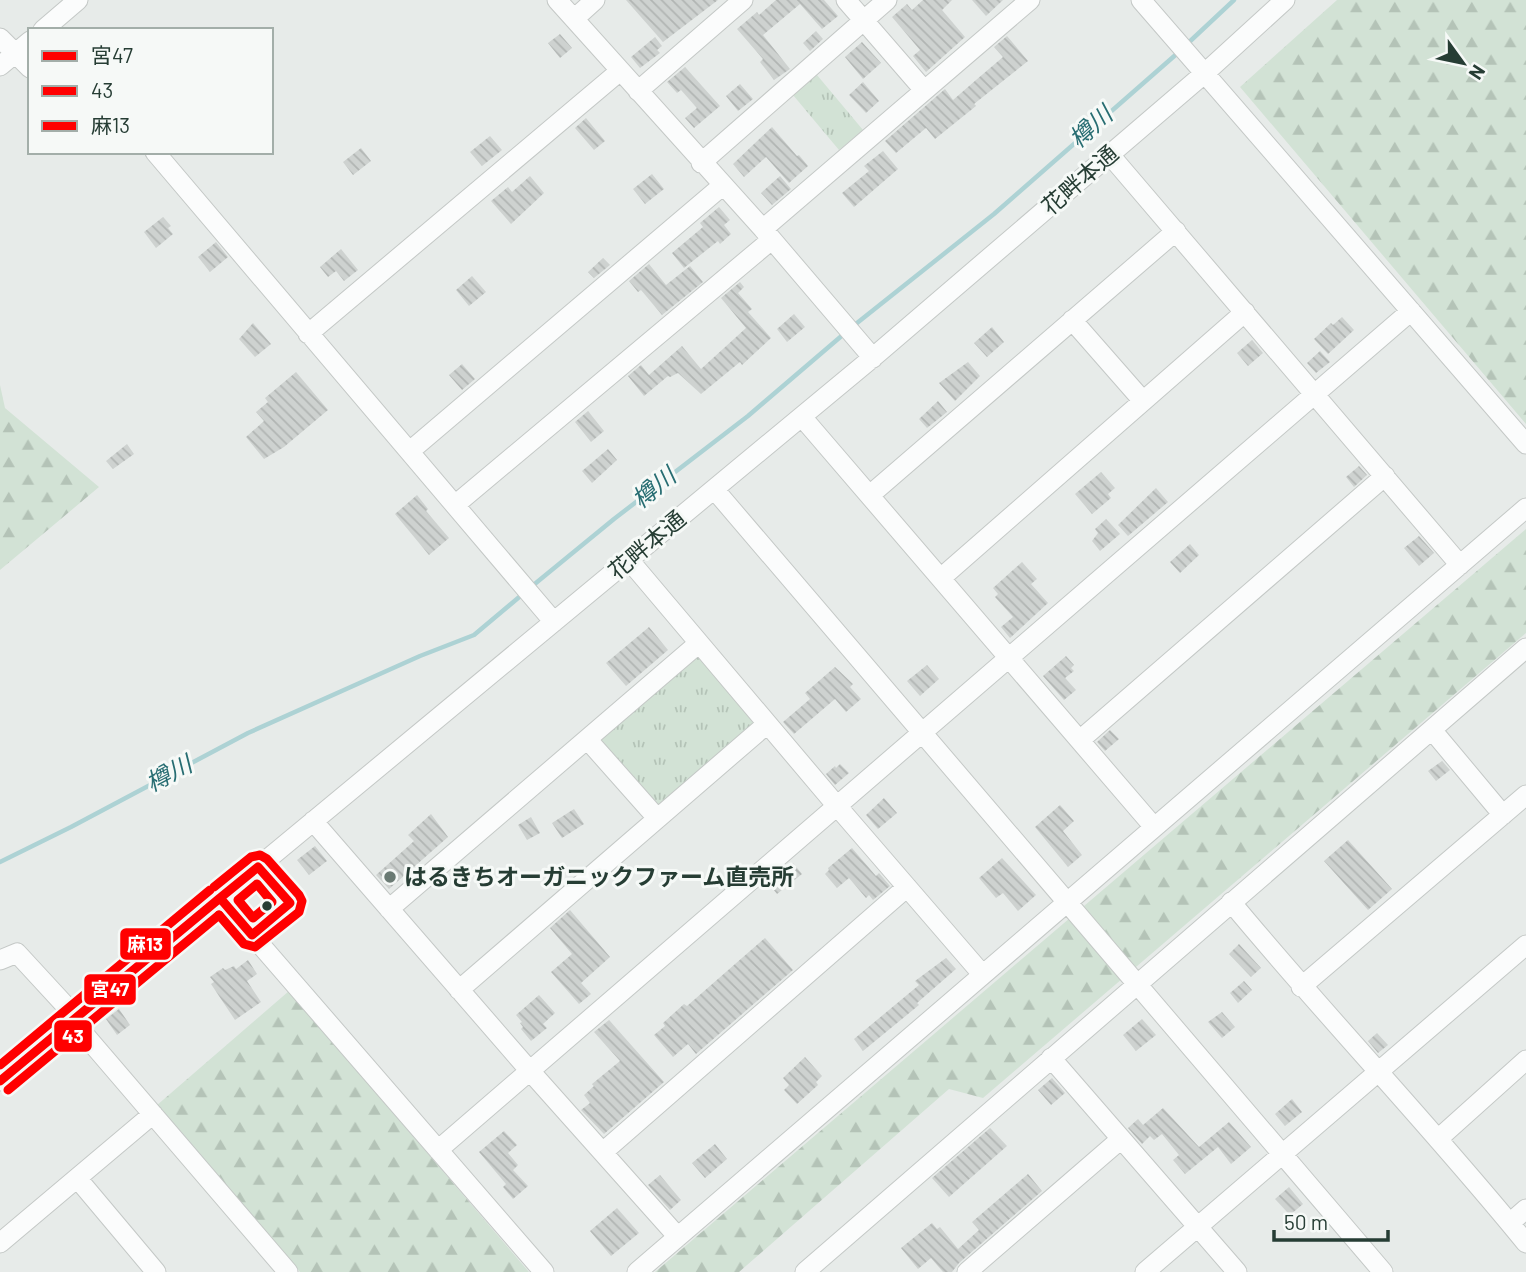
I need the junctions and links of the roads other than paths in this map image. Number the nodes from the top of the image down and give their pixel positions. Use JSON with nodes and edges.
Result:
{"nodes":[{"id":1,"x":78,"y":0,"type":"edge"},
{"id":2,"x":557,"y":0,"type":"edge"},
{"id":3,"x":596,"y":0,"type":"edge"},
{"id":4,"x":743,"y":0,"type":"edge"},
{"id":5,"x":846,"y":0,"type":"edge"},
{"id":6,"x":887,"y":0,"type":"edge"},
{"id":7,"x":1030,"y":0,"type":"edge"},
{"id":8,"x":1141,"y":0,"type":"edge"},
{"id":9,"x":1285,"y":0,"type":"edge"},
{"id":10,"x":573,"y":19,"type":"junction"},
{"id":11,"x":864,"y":20,"type":"junction"},
{"id":12,"x":45,"y":28,"type":"edge"},
{"id":13,"x":0,"y":38,"type":"edge"},
{"id":14,"x":28,"y":43,"type":"edge"},
{"id":15,"x":7,"y":60,"type":"edge"},
{"id":16,"x":28,"y":67,"type":"edge"},
{"id":17,"x":620,"y":71,"type":"junction"},
{"id":18,"x":1205,"y":73,"type":"junction"},
{"id":19,"x":925,"y":90,"type":"junction"},
{"id":20,"x":638,"y":91,"type":"junction"},
{"id":21,"x":157,"y":154,"type":"edge"},
{"id":22,"x":1110,"y":155,"type":"junction"},
{"id":23,"x":701,"y":163,"type":"junction"},
{"id":24,"x":722,"y":186,"type":"junction"},
{"id":25,"x":1176,"y":231,"type":"junction"},
{"id":26,"x":767,"y":235,"type":"junction"},
{"id":27,"x":1410,"y":311,"type":"junction"},
{"id":28,"x":1245,"y":312,"type":"junction"},
{"id":29,"x":1072,"y":320,"type":"junction"},
{"id":30,"x":309,"y":334,"type":"junction"},
{"id":31,"x":873,"y":358,"type":"junction"},
{"id":32,"x":1315,"y":393,"type":"junction"},
{"id":33,"x":1143,"y":401,"type":"junction"},
{"id":34,"x":802,"y":417,"type":"junction"},
{"id":35,"x":1526,"y":444,"type":"edge"},
{"id":36,"x":410,"y":451,"type":"junction"},
{"id":37,"x":1385,"y":476,"type":"junction"},
{"id":38,"x":714,"y":489,"type":"junction"},
{"id":39,"x":870,"y":495,"type":"junction"},
{"id":40,"x":455,"y":505,"type":"junction"},
{"id":41,"x":1526,"y":508,"type":"edge"},
{"id":42,"x":629,"y":560,"type":"junction"},
{"id":43,"x":1460,"y":565,"type":"junction"},
{"id":44,"x":941,"y":578,"type":"junction"},
{"id":45,"x":548,"y":614,"type":"junction"},
{"id":46,"x":699,"y":643,"type":"junction"},
{"id":47,"x":1526,"y":648,"type":"edge"},
{"id":48,"x":1010,"y":657,"type":"junction"},
{"id":49,"x":767,"y":724,"type":"junction"},
{"id":50,"x":1432,"y":730,"type":"junction"},
{"id":51,"x":923,"y":732,"type":"junction"},
{"id":52,"x":587,"y":739,"type":"junction"},
{"id":53,"x":1080,"y":740,"type":"junction"},
{"id":54,"x":1526,"y":795,"type":"edge"},
{"id":55,"x":836,"y":806,"type":"junction"},
{"id":56,"x":1503,"y":815,"type":"junction"},
{"id":57,"x":657,"y":818,"type":"junction"},
{"id":58,"x":313,"y":821,"type":"junction"},
{"id":59,"x":1154,"y":827,"type":"junction"},
{"id":60,"x":258,"y":867,"type":"junction"},
{"id":61,"x":907,"y":887,"type":"junction"},
{"id":62,"x":220,"y":898,"type":"junction"},
{"id":63,"x":1066,"y":902,"type":"junction"},
{"id":64,"x":1231,"y":902,"type":"junction"},
{"id":65,"x":388,"y":909,"type":"junction"},
{"id":66,"x":252,"y":935,"type":"junction"},
{"id":67,"x":1526,"y":944,"type":"edge"},
{"id":68,"x":0,"y":960,"type":"edge"},
{"id":69,"x":982,"y":974,"type":"junction"},
{"id":70,"x":1136,"y":984,"type":"junction"},
{"id":71,"x":1301,"y":987,"type":"junction"},
{"id":72,"x":459,"y":990,"type":"junction"},
{"id":73,"x":74,"y":1019,"type":"junction"},
{"id":74,"x":1051,"y":1058,"type":"junction"},
{"id":75,"x":1526,"y":1060,"type":"edge"},
{"id":76,"x":530,"y":1071,"type":"junction"},
{"id":77,"x":1378,"y":1071,"type":"junction"},
{"id":78,"x":0,"y":1081,"type":"edge"},
{"id":79,"x":153,"y":1114,"type":"junction"},
{"id":80,"x":1121,"y":1139,"type":"junction"},
{"id":81,"x":1438,"y":1139,"type":"junction"},
{"id":82,"x":439,"y":1150,"type":"junction"},
{"id":83,"x":603,"y":1152,"type":"junction"},
{"id":84,"x":1282,"y":1154,"type":"junction"},
{"id":85,"x":77,"y":1178,"type":"junction"},
{"id":86,"x":1526,"y":1209,"type":"edge"},
{"id":87,"x":1510,"y":1223,"type":"junction"},
{"id":88,"x":1198,"y":1226,"type":"junction"},
{"id":89,"x":678,"y":1237,"type":"junction"},
{"id":90,"x":0,"y":1243,"type":"edge"},
{"id":91,"x":1526,"y":1243,"type":"edge"},
{"id":92,"x":156,"y":1272,"type":"edge"},
{"id":93,"x":288,"y":1272,"type":"edge"},
{"id":94,"x":544,"y":1272,"type":"edge"},
{"id":95,"x":637,"y":1272,"type":"edge"},
{"id":96,"x":805,"y":1272,"type":"edge"},
{"id":97,"x":967,"y":1272,"type":"edge"},
{"id":98,"x":1145,"y":1272,"type":"edge"},
{"id":99,"x":1237,"y":1272,"type":"edge"},
{"id":100,"x":1384,"y":1272,"type":"edge"}],
"edges":[{"from":1,"to":12,"type":"street"},
{"from":2,"to":10,"type":"street"},
{"from":3,"to":10,"type":"street"},
{"from":4,"to":20,"type":"street"},
{"from":5,"to":11,"type":"street"},
{"from":6,"to":11,"type":"street"},
{"from":7,"to":19,"type":"street"},
{"from":8,"to":18,"type":"street"},
{"from":9,"to":18,"type":"street","name":"花畔本通"},
{"from":10,"to":17,"type":"street"},
{"from":11,"to":19,"type":"street"},
{"from":11,"to":23,"type":"street"},
{"from":13,"to":15,"type":"street"},
{"from":14,"to":15,"type":"street"},
{"from":15,"to":16,"type":"street"},
{"from":17,"to":20,"type":"street"},
{"from":17,"to":30,"type":"street"},
{"from":18,"to":22,"type":"street","name":"花畔本通"},
{"from":18,"to":27,"type":"street"},
{"from":19,"to":26,"type":"street"},
{"from":20,"to":23,"type":"street"},
{"from":21,"to":30,"type":"street"},
{"from":22,"to":25,"type":"street"},
{"from":22,"to":31,"type":"street","name":"花畔本通"},
{"from":23,"to":24,"type":"street"},
{"from":24,"to":26,"type":"street"},
{"from":24,"to":36,"type":"street"},
{"from":25,"to":28,"type":"street"},
{"from":25,"to":29,"type":"street"},
{"from":26,"to":31,"type":"street"},
{"from":26,"to":40,"type":"street"},
{"from":27,"to":32,"type":"street"},
{"from":27,"to":35,"type":"street"},
{"from":28,"to":32,"type":"street"},
{"from":28,"to":33,"type":"street"},
{"from":29,"to":33,"type":"street"},
{"from":29,"to":39,"type":"street"},
{"from":30,"to":36,"type":"street"},
{"from":31,"to":34,"type":"street","name":"花畔本通"},
{"from":32,"to":37,"type":"street"},
{"from":32,"to":48,"type":"street"},
{"from":33,"to":44,"type":"street"},
{"from":34,"to":38,"type":"street","name":"花畔本通"},
{"from":34,"to":39,"type":"street"},
{"from":36,"to":40,"type":"street"},
{"from":37,"to":43,"type":"street"},
{"from":37,"to":53,"type":"street"},
{"from":38,"to":42,"type":"street","name":"花畔本通"},
{"from":38,"to":51,"type":"street"},
{"from":39,"to":44,"type":"street"},
{"from":40,"to":45,"type":"street"},
{"from":41,"to":43,"type":"street"},
{"from":42,"to":45,"type":"street","name":"花畔本通"},
{"from":42,"to":46,"type":"street"},
{"from":43,"to":59,"type":"street"},
{"from":44,"to":48,"type":"street"},
{"from":45,"to":58,"type":"street","name":"花畔本通"},
{"from":46,"to":49,"type":"street"},
{"from":46,"to":52,"type":"street"},
{"from":47,"to":50,"type":"street"},
{"from":48,"to":51,"type":"street"},
{"from":48,"to":53,"type":"street"},
{"from":49,"to":55,"type":"street"},
{"from":49,"to":57,"type":"street"},
{"from":50,"to":56,"type":"street"},
{"from":50,"to":64,"type":"street"},
{"from":51,"to":55,"type":"street"},
{"from":51,"to":63,"type":"street"},
{"from":52,"to":57,"type":"street"},
{"from":52,"to":65,"type":"street"},
{"from":53,"to":59,"type":"street"},
{"from":54,"to":56,"type":"street"},
{"from":55,"to":61,"type":"street"},
{"from":55,"to":76,"type":"street"},
{"from":56,"to":71,"type":"street"},
{"from":57,"to":72,"type":"street"},
{"from":58,"to":60,"type":"street","name":"花畔本通"},
{"from":58,"to":65,"type":"street"},
{"from":59,"to":63,"type":"street"},
{"from":60,"to":62,"type":"street","name":"花畔本通"},
{"from":60,"to":66,"type":"street"},
{"from":61,"to":69,"type":"street"},
{"from":61,"to":83,"type":"street"},
{"from":62,"to":66,"type":"street"},
{"from":62,"to":73,"type":"street","name":"花畔本通"},
{"from":63,"to":69,"type":"street"},
{"from":63,"to":70,"type":"street"},
{"from":64,"to":70,"type":"street"},
{"from":64,"to":71,"type":"street"},
{"from":65,"to":72,"type":"street"},
{"from":66,"to":82,"type":"street"},
{"from":67,"to":77,"type":"street"},
{"from":68,"to":73,"type":"street"},
{"from":69,"to":89,"type":"street"},
{"from":70,"to":74,"type":"street"},
{"from":70,"to":84,"type":"street"},
{"from":71,"to":77,"type":"street"},
{"from":72,"to":76,"type":"street"},
{"from":73,"to":78,"type":"street","name":"花畔本通"},
{"from":73,"to":79,"type":"street"},
{"from":74,"to":80,"type":"street"},
{"from":74,"to":96,"type":"street"},
{"from":75,"to":81,"type":"street"},
{"from":76,"to":82,"type":"street"},
{"from":76,"to":83,"type":"street"},
{"from":77,"to":81,"type":"street"},
{"from":77,"to":84,"type":"street"},
{"from":79,"to":85,"type":"street"},
{"from":79,"to":93,"type":"street"},
{"from":80,"to":88,"type":"street"},
{"from":80,"to":97,"type":"street"},
{"from":81,"to":87,"type":"street"},
{"from":82,"to":94,"type":"street"},
{"from":83,"to":89,"type":"street"},
{"from":84,"to":88,"type":"street"},
{"from":84,"to":100,"type":"street"},
{"from":85,"to":90,"type":"street"},
{"from":85,"to":92,"type":"street"},
{"from":86,"to":87,"type":"street"},
{"from":87,"to":91,"type":"street"},
{"from":88,"to":98,"type":"street"},
{"from":88,"to":99,"type":"street"},
{"from":89,"to":95,"type":"street"}]}
